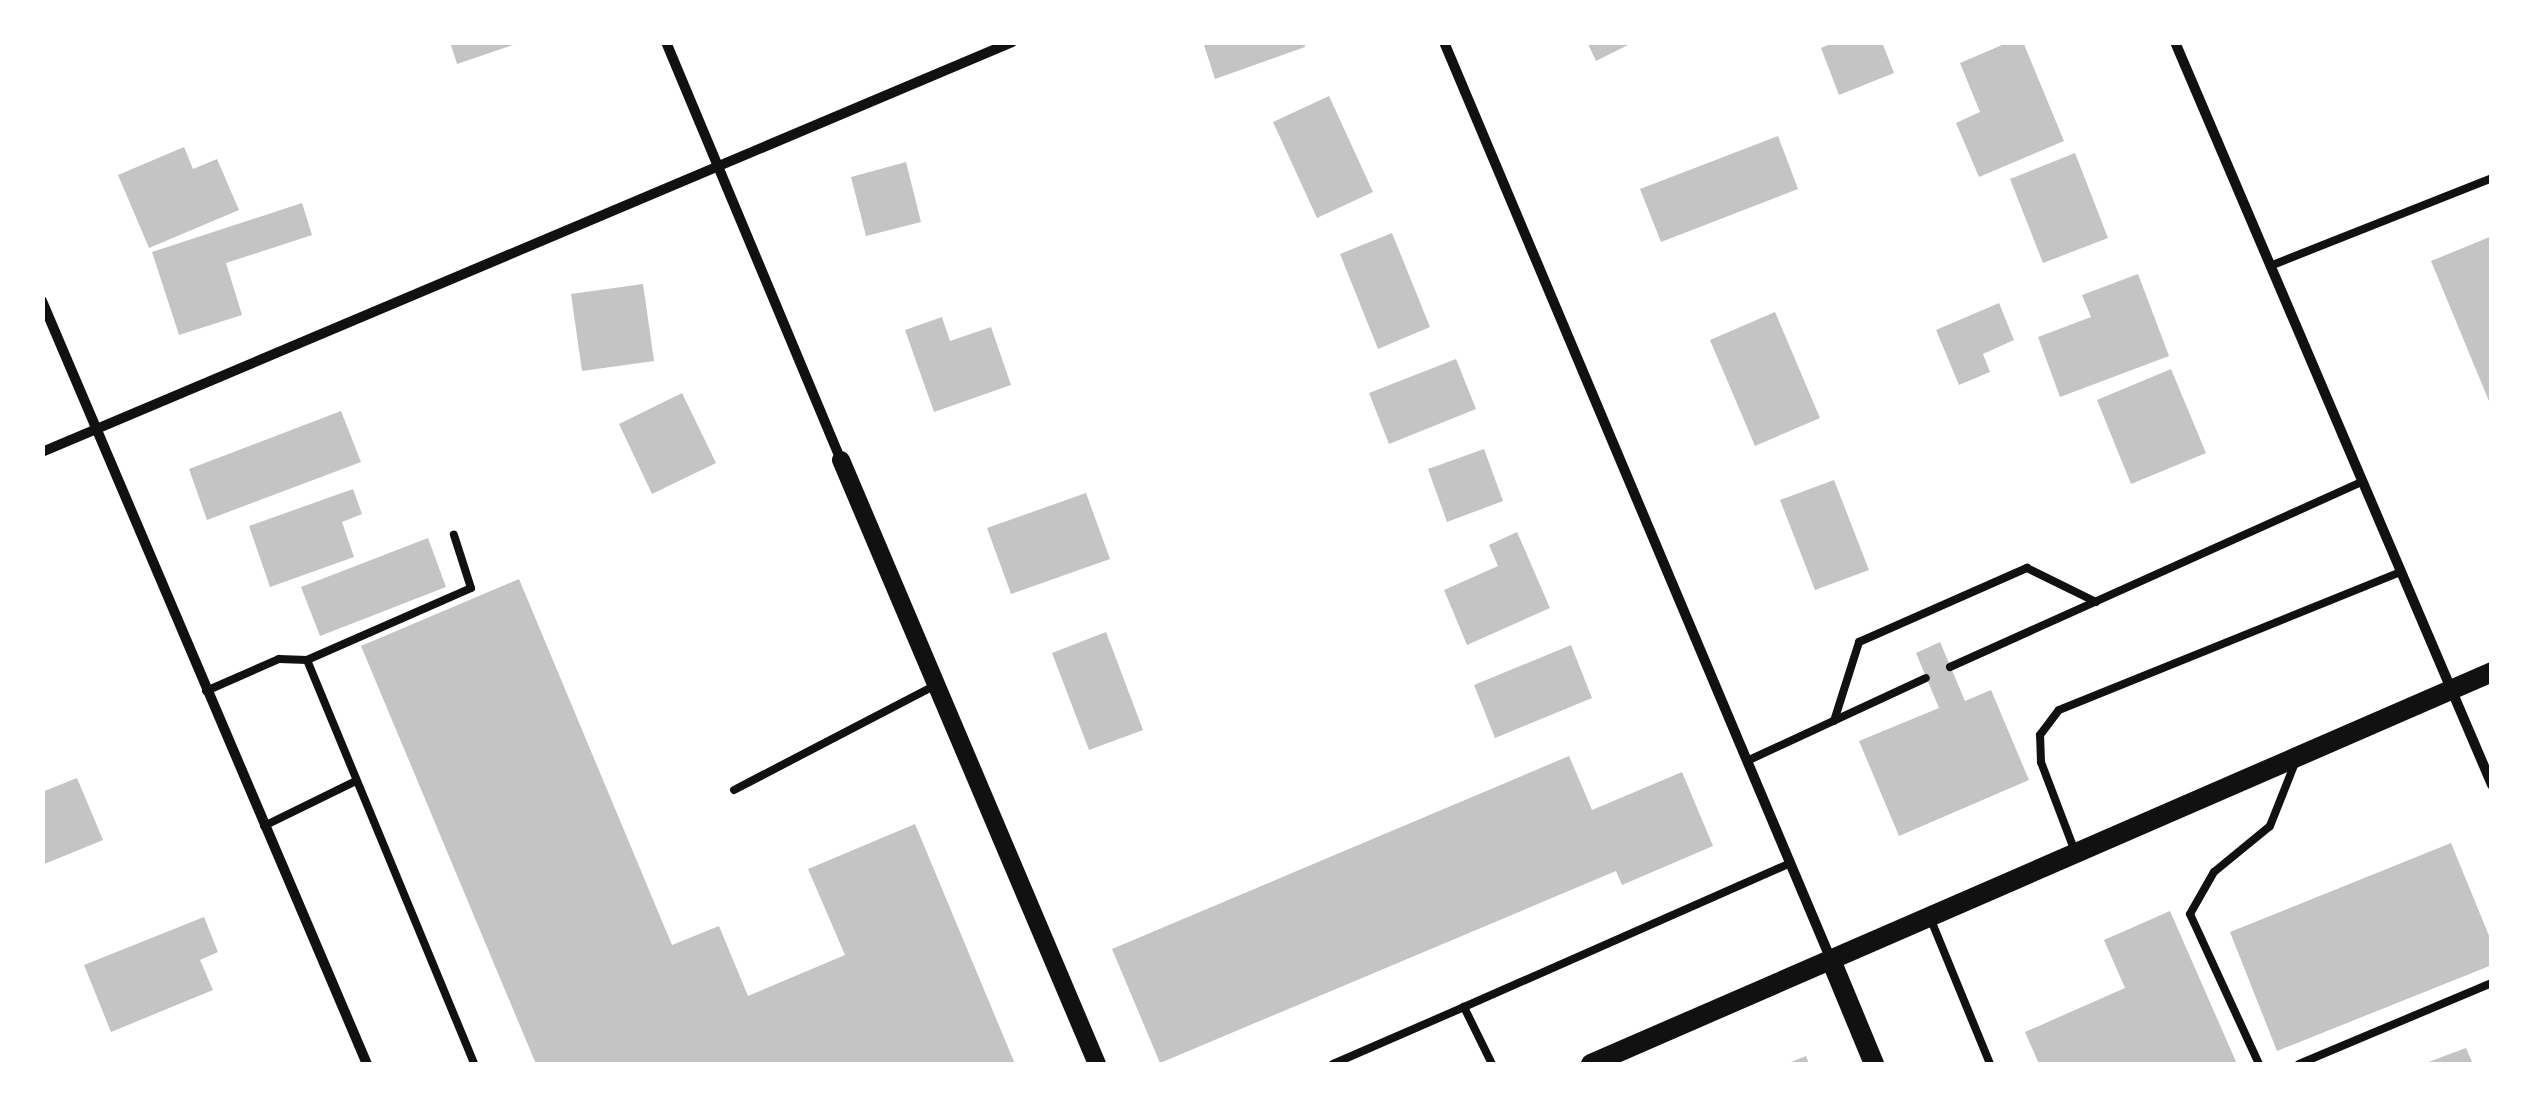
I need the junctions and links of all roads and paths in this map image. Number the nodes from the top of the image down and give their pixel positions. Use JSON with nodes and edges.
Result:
{"nodes":[{"id":1,"x":666,"y":42,"type":"edge"},
{"id":2,"x":1012,"y":42,"type":"edge"},
{"id":3,"x":1444,"y":42,"type":"edge"},
{"id":4,"x":2175,"y":42,"type":"edge"},
{"id":5,"x":716,"y":167,"type":"junction"},
{"id":6,"x":2492,"y":178,"type":"edge"},
{"id":7,"x":2270,"y":266,"type":"junction"},
{"id":8,"x":42,"y":302,"type":"edge"},
{"id":9,"x":95,"y":430,"type":"junction"},
{"id":10,"x":42,"y":452,"type":"edge"},
{"id":11,"x":841,"y":460,"type":"joint"},
{"id":12,"x":2362,"y":482,"type":"junction"},
{"id":13,"x":454,"y":535,"type":"dead end"},
{"id":14,"x":2400,"y":572,"type":"junction"},
{"id":15,"x":2096,"y":602,"type":"junction"},
{"id":16,"x":306,"y":660,"type":"junction"},
{"id":17,"x":1950,"y":668,"type":"dead end"},
{"id":18,"x":2492,"y":672,"type":"edge"},
{"id":19,"x":1926,"y":678,"type":"dead end"},
{"id":20,"x":936,"y":685,"type":"junction"},
{"id":21,"x":2450,"y":690,"type":"junction"},
{"id":22,"x":205,"y":691,"type":"junction"},
{"id":23,"x":1834,"y":722,"type":"junction"},
{"id":24,"x":2298,"y":756,"type":"junction"},
{"id":25,"x":1747,"y":761,"type":"junction"},
{"id":26,"x":356,"y":781,"type":"junction"},
{"id":27,"x":2492,"y":785,"type":"edge"},
{"id":28,"x":734,"y":790,"type":"dead end"},
{"id":29,"x":264,"y":826,"type":"junction"},
{"id":30,"x":2076,"y":854,"type":"junction"},
{"id":31,"x":1790,"y":864,"type":"junction"},
{"id":32,"x":1930,"y":917,"type":"junction"},
{"id":33,"x":1832,"y":960,"type":"junction"},
{"id":34,"x":2492,"y":982,"type":"edge"},
{"id":35,"x":1464,"y":1006,"type":"junction"},
{"id":36,"x":367,"y":1064,"type":"edge"},
{"id":37,"x":474,"y":1064,"type":"edge"},
{"id":38,"x":1097,"y":1064,"type":"edge"},
{"id":39,"x":1333,"y":1064,"type":"edge"},
{"id":40,"x":1492,"y":1064,"type":"edge"},
{"id":41,"x":1591,"y":1064,"type":"edge"},
{"id":42,"x":1874,"y":1064,"type":"edge"},
{"id":43,"x":1990,"y":1064,"type":"edge"},
{"id":44,"x":2259,"y":1064,"type":"edge"},
{"id":45,"x":2299,"y":1064,"type":"edge"}],
"edges":[{"from":1,"to":5,"type":"street"},
{"from":2,"to":5,"type":"street"},
{"from":3,"to":25,"type":"street"},
{"from":4,"to":7,"type":"street"},
{"from":5,"to":9,"type":"street"},
{"from":5,"to":11,"type":"street"},
{"from":6,"to":7,"type":"lane"},
{"from":7,"to":12,"type":"street"},
{"from":8,"to":9,"type":"street"},
{"from":9,"to":10,"type":"street"},
{"from":9,"to":22,"type":"street"},
{"from":11,"to":20,"type":"street"},
{"from":12,"to":14,"type":"street"},
{"from":12,"to":15,"type":"lane"},
{"from":13,"to":16,"type":"lane"},
{"from":14,"to":21,"type":"street"},
{"from":14,"to":30,"type":"lane"},
{"from":15,"to":17,"type":"lane"},
{"from":15,"to":23,"type":"lane"},
{"from":16,"to":22,"type":"lane"},
{"from":16,"to":26,"type":"lane"},
{"from":18,"to":21,"type":"main road"},
{"from":19,"to":23,"type":"lane"},
{"from":20,"to":28,"type":"lane"},
{"from":20,"to":38,"type":"street"},
{"from":21,"to":24,"type":"main road"},
{"from":21,"to":27,"type":"street"},
{"from":22,"to":29,"type":"street"},
{"from":23,"to":25,"type":"lane"},
{"from":24,"to":30,"type":"main road"},
{"from":24,"to":44,"type":"lane"},
{"from":25,"to":31,"type":"street"},
{"from":26,"to":29,"type":"lane"},
{"from":26,"to":37,"type":"lane"},
{"from":29,"to":36,"type":"street"},
{"from":30,"to":32,"type":"main road"},
{"from":31,"to":33,"type":"street"},
{"from":31,"to":35,"type":"lane"},
{"from":32,"to":33,"type":"main road"},
{"from":32,"to":43,"type":"lane"},
{"from":33,"to":41,"type":"main road"},
{"from":33,"to":42,"type":"main road"},
{"from":34,"to":45,"type":"lane"},
{"from":35,"to":39,"type":"lane"},
{"from":35,"to":40,"type":"lane"}]}
